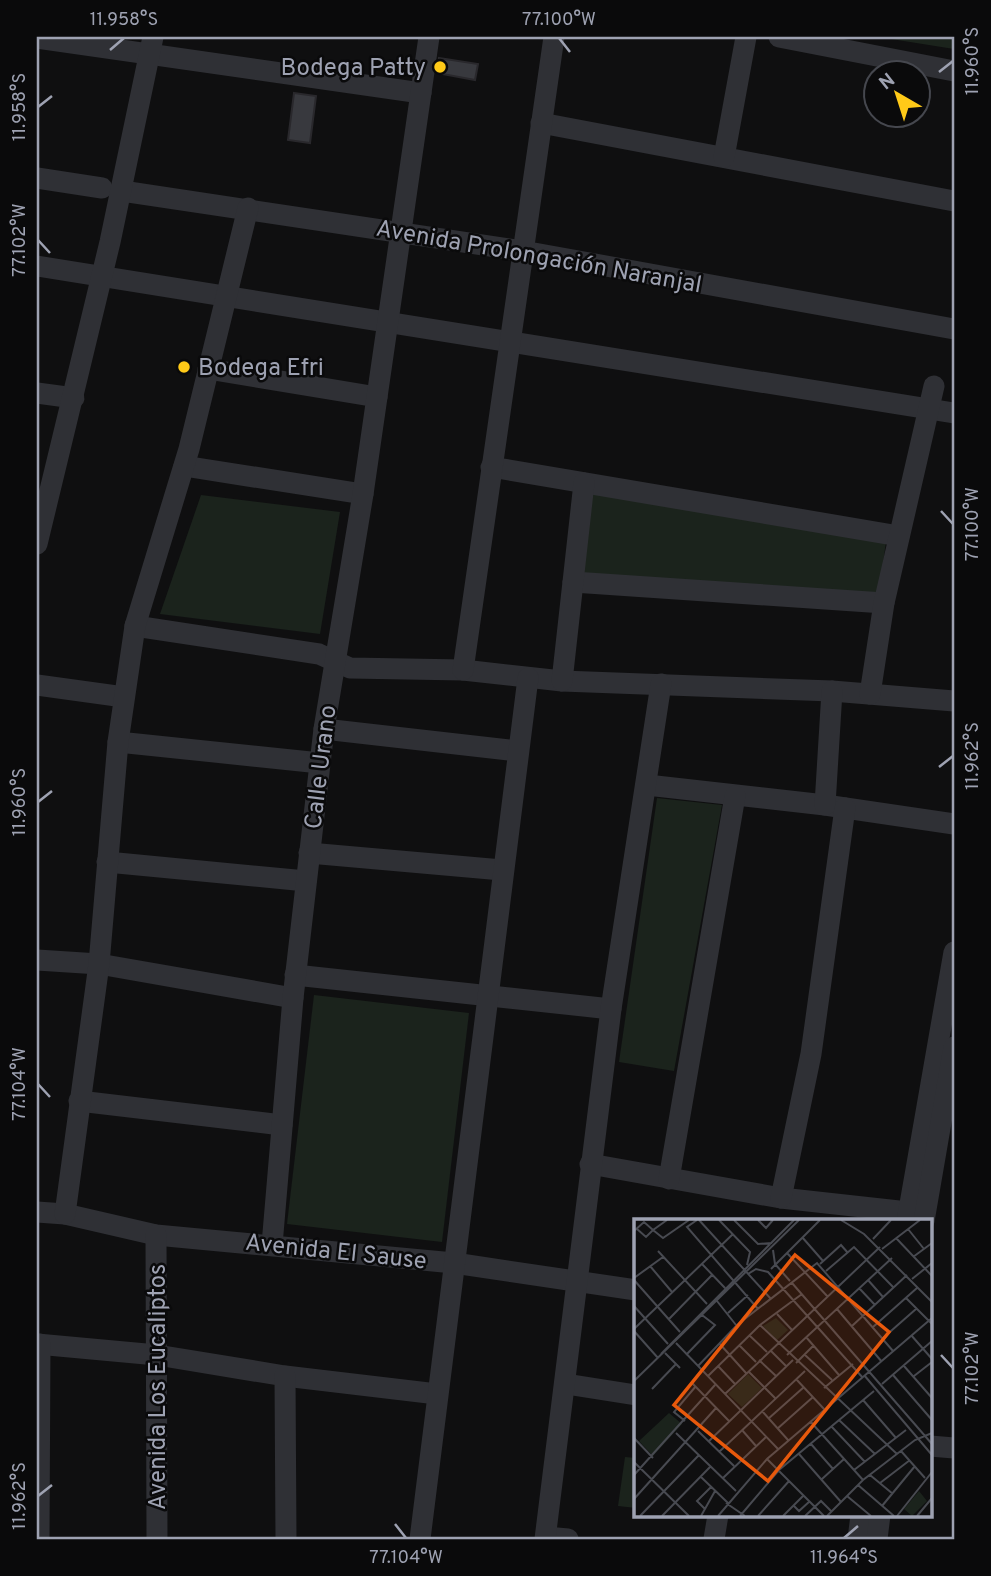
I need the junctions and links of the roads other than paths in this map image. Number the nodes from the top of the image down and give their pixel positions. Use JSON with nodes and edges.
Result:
{"nodes":[{"id":1,"x":429,"y":37,"type":"edge"},
{"id":2,"x":554,"y":37,"type":"edge"},
{"id":3,"x":746,"y":37,"type":"edge"},
{"id":4,"x":779,"y":37,"type":"edge"},
{"id":5,"x":37,"y":38,"type":"edge"},
{"id":6,"x":151,"y":45,"type":"edge"},
{"id":7,"x":863,"y":45,"type":"edge"},
{"id":8,"x":954,"y":71,"type":"edge"},
{"id":9,"x":421,"y":93,"type":"junction"},
{"id":10,"x":541,"y":122,"type":"junction"},
{"id":11,"x":724,"y":157,"type":"junction"},
{"id":12,"x":37,"y":178,"type":"edge"},
{"id":13,"x":112,"y":189,"type":"junction"},
{"id":14,"x":954,"y":201,"type":"edge"},
{"id":15,"x":248,"y":208,"type":"junction"},
{"id":16,"x":401,"y":231,"type":"junction"},
{"id":17,"x":523,"y":251,"type":"junction"},
{"id":18,"x":37,"y":266,"type":"edge"},
{"id":19,"x":101,"y":278,"type":"junction"},
{"id":20,"x":226,"y":298,"type":"junction"},
{"id":21,"x":386,"y":323,"type":"junction"},
{"id":22,"x":954,"y":329,"type":"edge"},
{"id":23,"x":508,"y":342,"type":"junction"},
{"id":24,"x":208,"y":369,"type":"junction"},
{"id":25,"x":934,"y":386,"type":"dead end"},
{"id":26,"x":37,"y":393,"type":"edge"},
{"id":27,"x":377,"y":397,"type":"junction"},
{"id":28,"x":74,"y":398,"type":"junction"},
{"id":29,"x":928,"y":409,"type":"junction"},
{"id":30,"x":954,"y":413,"type":"edge"},
{"id":31,"x":184,"y":466,"type":"junction"},
{"id":32,"x":491,"y":467,"type":"junction"},
{"id":33,"x":584,"y":483,"type":"junction"},
{"id":34,"x":363,"y":494,"type":"junction"},
{"id":35,"x":38,"y":533,"type":"edge"},
{"id":36,"x":899,"y":536,"type":"junction"},
{"id":37,"x":573,"y":582,"type":"junction"},
{"id":38,"x":884,"y":603,"type":"junction"},
{"id":39,"x":135,"y":626,"type":"junction"},
{"id":40,"x":334,"y":660,"type":"junction"},
{"id":41,"x":463,"y":670,"type":"junction"},
{"id":42,"x":528,"y":678,"type":"junction"},
{"id":43,"x":562,"y":681,"type":"junction"},
{"id":44,"x":661,"y":684,"type":"junction"},
{"id":45,"x":37,"y":685,"type":"edge"},
{"id":46,"x":832,"y":691,"type":"junction"},
{"id":47,"x":870,"y":694,"type":"junction"},
{"id":48,"x":124,"y":697,"type":"junction"},
{"id":49,"x":954,"y":701,"type":"edge"},
{"id":50,"x":324,"y":729,"type":"junction"},
{"id":51,"x":118,"y":742,"type":"junction"},
{"id":52,"x":519,"y":751,"type":"junction"},
{"id":53,"x":320,"y":763,"type":"junction"},
{"id":54,"x":647,"y":785,"type":"junction"},
{"id":55,"x":735,"y":796,"type":"junction"},
{"id":56,"x":835,"y":806,"type":"junction"},
{"id":57,"x":954,"y":824,"type":"edge"},
{"id":58,"x":309,"y":853,"type":"junction"},
{"id":59,"x":107,"y":862,"type":"junction"},
{"id":60,"x":502,"y":870,"type":"junction"},
{"id":61,"x":306,"y":881,"type":"junction"},
{"id":62,"x":954,"y":953,"type":"edge"},
{"id":63,"x":37,"y":960,"type":"edge"},
{"id":64,"x":99,"y":964,"type":"junction"},
{"id":65,"x":295,"y":975,"type":"junction"},
{"id":66,"x":952,"y":979,"type":"edge"},
{"id":67,"x":293,"y":998,"type":"junction"},
{"id":68,"x":487,"y":998,"type":"junction"},
{"id":69,"x":611,"y":1009,"type":"junction"},
{"id":70,"x":954,"y":1047,"type":"edge"},
{"id":71,"x":79,"y":1101,"type":"junction"},
{"id":72,"x":282,"y":1125,"type":"junction"},
{"id":73,"x":590,"y":1164,"type":"junction"},
{"id":74,"x":669,"y":1179,"type":"junction"},
{"id":75,"x":781,"y":1198,"type":"junction"},
{"id":76,"x":37,"y":1212,"type":"edge"},
{"id":77,"x":65,"y":1214,"type":"junction"},
{"id":78,"x":913,"y":1218,"type":"edge"},
{"id":79,"x":156,"y":1235,"type":"junction"},
{"id":80,"x":272,"y":1245,"type":"junction"},
{"id":81,"x":453,"y":1263,"type":"junction"},
{"id":82,"x":576,"y":1282,"type":"junction"},
{"id":83,"x":634,"y":1290,"type":"edge"},
{"id":84,"x":39,"y":1344,"type":"edge"},
{"id":85,"x":157,"y":1355,"type":"junction"},
{"id":86,"x":285,"y":1376,"type":"junction"},
{"id":87,"x":566,"y":1384,"type":"junction"},
{"id":88,"x":438,"y":1394,"type":"junction"},
{"id":89,"x":634,"y":1395,"type":"edge"},
{"id":90,"x":932,"y":1446,"type":"edge"},
{"id":91,"x":954,"y":1448,"type":"edge"},
{"id":92,"x":718,"y":1516,"type":"edge"},
{"id":93,"x":861,"y":1516,"type":"edge"},
{"id":94,"x":880,"y":1516,"type":"edge"},
{"id":95,"x":546,"y":1538,"type":"edge"},
{"id":96,"x":39,"y":1539,"type":"edge"},
{"id":97,"x":157,"y":1539,"type":"edge"},
{"id":98,"x":286,"y":1539,"type":"edge"},
{"id":99,"x":420,"y":1539,"type":"edge"},
{"id":100,"x":568,"y":1539,"type":"edge"},
{"id":101,"x":714,"y":1539,"type":"edge"},
{"id":102,"x":858,"y":1539,"type":"edge"},
{"id":103,"x":877,"y":1539,"type":"edge"}],
"edges":[{"from":1,"to":9,"type":"street","name":"Calle Urano"},
{"from":2,"to":10,"type":"street"},
{"from":3,"to":11,"type":"street"},
{"from":4,"to":7,"type":"street"},
{"from":5,"to":6,"type":"street"},
{"from":6,"to":9,"type":"street"},
{"from":6,"to":13,"type":"street"},
{"from":7,"to":8,"type":"street"},
{"from":9,"to":16,"type":"street","name":"Calle Urano"},
{"from":10,"to":11,"type":"street"},
{"from":10,"to":17,"type":"street"},
{"from":11,"to":14,"type":"street"},
{"from":12,"to":13,"type":"street","name":"Avenida Prolongación Naranjal"},
{"from":13,"to":15,"type":"street","name":"Avenida Prolongación Naranjal"},
{"from":13,"to":19,"type":"street"},
{"from":15,"to":16,"type":"street","name":"Avenida Prolongación Naranjal"},
{"from":15,"to":20,"type":"street"},
{"from":16,"to":17,"type":"street","name":"Avenida Prolongación Naranjal"},
{"from":16,"to":21,"type":"street","name":"Calle Urano"},
{"from":17,"to":22,"type":"street","name":"Avenida Prolongación Naranjal"},
{"from":17,"to":23,"type":"street"},
{"from":18,"to":19,"type":"street"},
{"from":19,"to":20,"type":"street"},
{"from":19,"to":28,"type":"street"},
{"from":20,"to":21,"type":"street"},
{"from":20,"to":24,"type":"street"},
{"from":21,"to":23,"type":"street"},
{"from":21,"to":27,"type":"street","name":"Calle Urano"},
{"from":23,"to":29,"type":"street"},
{"from":23,"to":32,"type":"street"},
{"from":24,"to":27,"type":"street"},
{"from":24,"to":31,"type":"street"},
{"from":25,"to":29,"type":"street"},
{"from":26,"to":28,"type":"street"},
{"from":27,"to":34,"type":"street","name":"Calle Urano"},
{"from":28,"to":35,"type":"street"},
{"from":29,"to":30,"type":"street"},
{"from":29,"to":36,"type":"street"},
{"from":31,"to":34,"type":"street"},
{"from":31,"to":39,"type":"street"},
{"from":32,"to":33,"type":"street"},
{"from":32,"to":41,"type":"street"},
{"from":33,"to":36,"type":"street"},
{"from":33,"to":37,"type":"street"},
{"from":34,"to":40,"type":"street","name":"Calle Urano"},
{"from":36,"to":38,"type":"street"},
{"from":37,"to":38,"type":"street"},
{"from":37,"to":43,"type":"street"},
{"from":38,"to":47,"type":"street"},
{"from":39,"to":40,"type":"street"},
{"from":39,"to":48,"type":"street"},
{"from":40,"to":41,"type":"street"},
{"from":40,"to":50,"type":"street","name":"Calle Urano"},
{"from":41,"to":42,"type":"street"},
{"from":42,"to":43,"type":"street"},
{"from":42,"to":52,"type":"street"},
{"from":43,"to":44,"type":"street"},
{"from":44,"to":46,"type":"street"},
{"from":44,"to":54,"type":"street"},
{"from":45,"to":48,"type":"street"},
{"from":46,"to":47,"type":"street"},
{"from":46,"to":56,"type":"street"},
{"from":47,"to":49,"type":"street"},
{"from":48,"to":51,"type":"street"},
{"from":50,"to":52,"type":"street"},
{"from":50,"to":53,"type":"street","name":"Calle Urano"},
{"from":51,"to":53,"type":"street"},
{"from":51,"to":59,"type":"street"},
{"from":52,"to":60,"type":"street"},
{"from":53,"to":58,"type":"street","name":"Calle Urano"},
{"from":54,"to":55,"type":"street"},
{"from":54,"to":69,"type":"street"},
{"from":55,"to":56,"type":"street"},
{"from":55,"to":74,"type":"street"},
{"from":56,"to":57,"type":"street"},
{"from":56,"to":75,"type":"street"},
{"from":58,"to":60,"type":"street"},
{"from":58,"to":61,"type":"street","name":"Calle Urano"},
{"from":59,"to":61,"type":"street"},
{"from":59,"to":64,"type":"street"},
{"from":60,"to":68,"type":"street"},
{"from":61,"to":65,"type":"street","name":"Calle Urano"},
{"from":62,"to":66,"type":"street"},
{"from":63,"to":64,"type":"street"},
{"from":64,"to":67,"type":"street"},
{"from":64,"to":71,"type":"street"},
{"from":65,"to":67,"type":"street","name":"Calle Urano"},
{"from":65,"to":68,"type":"street"},
{"from":66,"to":78,"type":"street"},
{"from":67,"to":72,"type":"street","name":"Calle Urano"},
{"from":68,"to":69,"type":"street"},
{"from":68,"to":81,"type":"street"},
{"from":69,"to":73,"type":"street"},
{"from":70,"to":78,"type":"street"},
{"from":71,"to":72,"type":"street"},
{"from":71,"to":77,"type":"street"},
{"from":72,"to":80,"type":"street","name":"Calle Urano"},
{"from":73,"to":74,"type":"street"},
{"from":73,"to":82,"type":"street"},
{"from":74,"to":75,"type":"street"},
{"from":75,"to":78,"type":"street"},
{"from":76,"to":77,"type":"street","name":"Avenida El Sause"},
{"from":77,"to":79,"type":"street","name":"Avenida El Sause"},
{"from":79,"to":80,"type":"street","name":"Avenida El Sause"},
{"from":79,"to":85,"type":"street","name":"Avenida Los Eucaliptos"},
{"from":80,"to":81,"type":"street","name":"Avenida El Sause"},
{"from":81,"to":82,"type":"street","name":"Avenida El Sause"},
{"from":81,"to":88,"type":"street"},
{"from":82,"to":83,"type":"street","name":"Avenida El Sause"},
{"from":82,"to":87,"type":"street"},
{"from":84,"to":85,"type":"street"},
{"from":84,"to":96,"type":"street"},
{"from":85,"to":86,"type":"street"},
{"from":85,"to":97,"type":"street","name":"Avenida Los Eucaliptos"},
{"from":86,"to":88,"type":"street"},
{"from":86,"to":98,"type":"street"},
{"from":87,"to":89,"type":"street"},
{"from":87,"to":95,"type":"street"},
{"from":88,"to":99,"type":"street"},
{"from":90,"to":91,"type":"street"},
{"from":92,"to":101,"type":"street"},
{"from":93,"to":102,"type":"street"},
{"from":94,"to":103,"type":"street"},
{"from":95,"to":100,"type":"street"}]}
